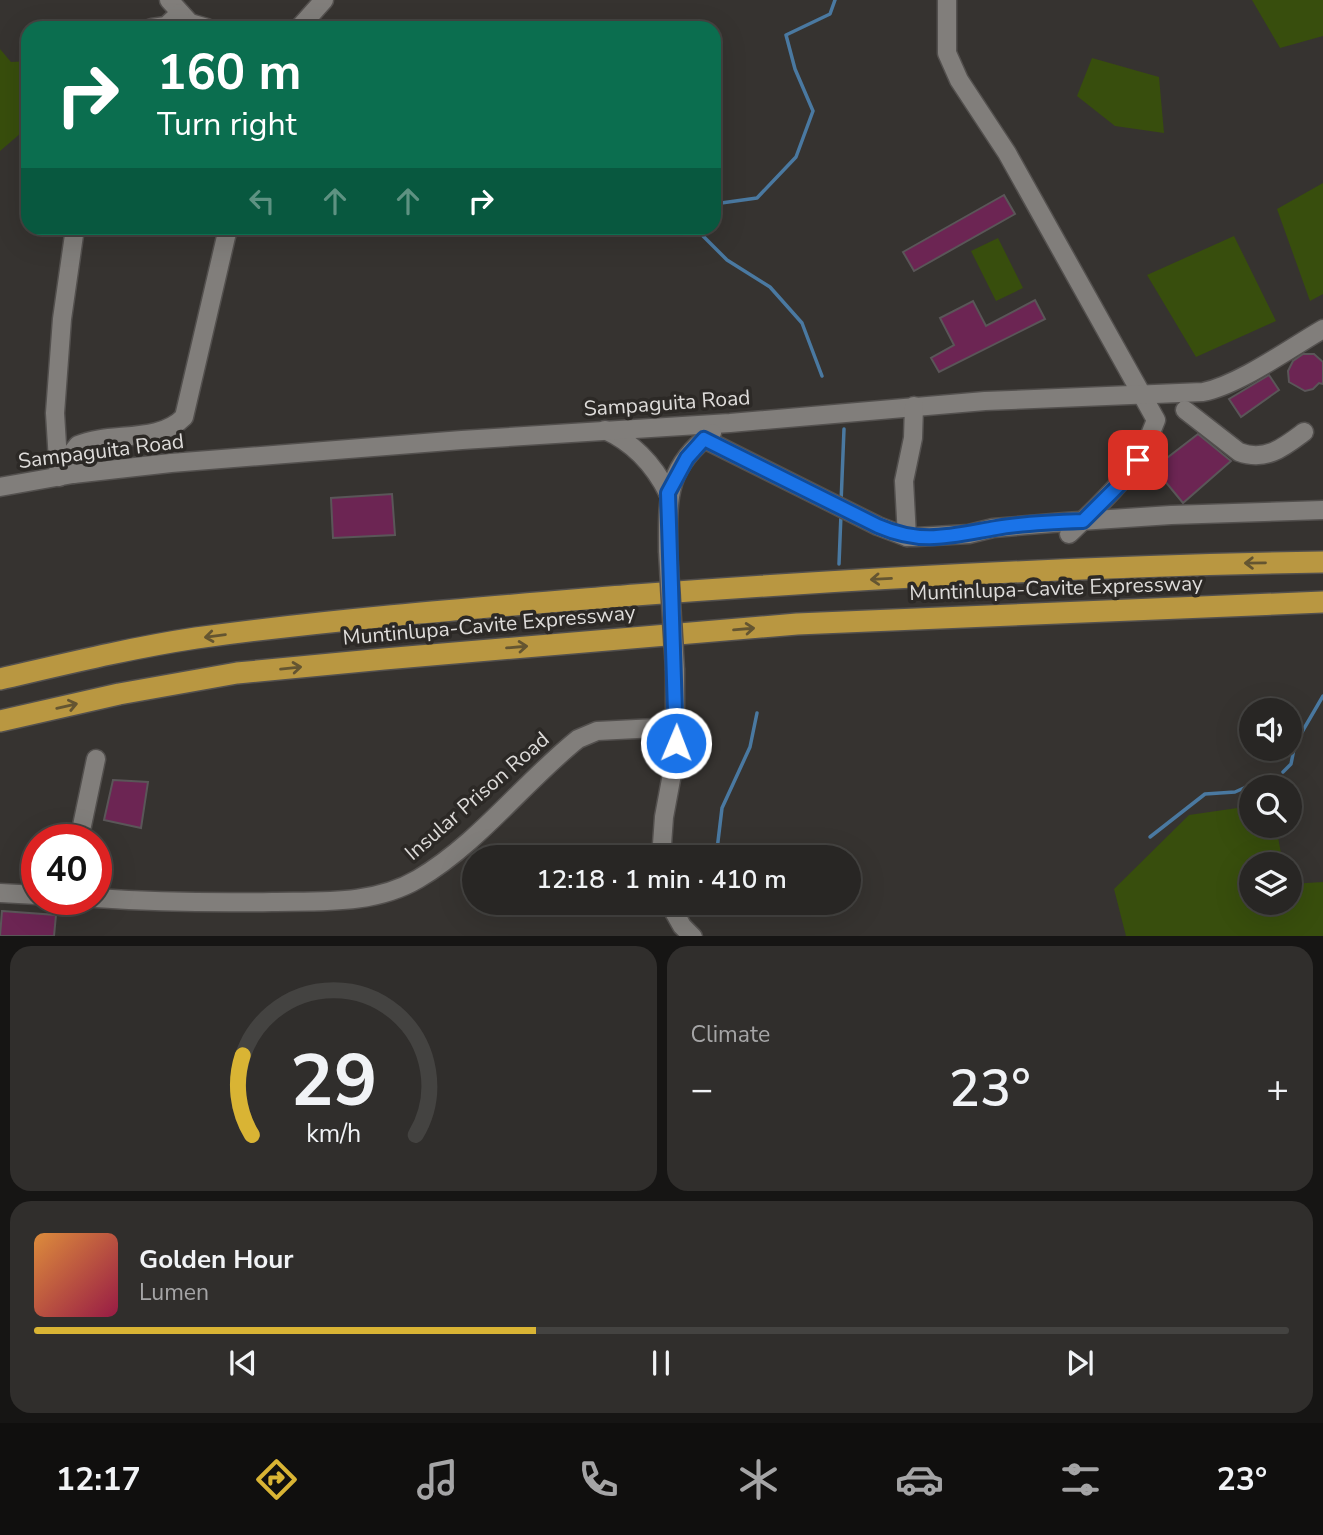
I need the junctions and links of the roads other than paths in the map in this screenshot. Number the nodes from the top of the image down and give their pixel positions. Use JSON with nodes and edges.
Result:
{"nodes":[{"id":1,"x":324,"y":0,"type":"edge"},
{"id":2,"x":947,"y":0,"type":"edge"},
{"id":3,"x":174,"y":7,"type":"edge"},
{"id":4,"x":188,"y":21,"type":"edge"},
{"id":5,"x":305,"y":21,"type":"edge"},
{"id":6,"x":74,"y":235,"type":"edge"},
{"id":7,"x":226,"y":235,"type":"edge"},
{"id":8,"x":1323,"y":329,"type":"edge"},
{"id":9,"x":1189,"y":392,"type":"junction"},
{"id":10,"x":1143,"y":394,"type":"junction"},
{"id":11,"x":914,"y":406,"type":"junction"},
{"id":12,"x":1185,"y":411,"type":"junction"},
{"id":13,"x":1156,"y":420,"type":"junction"},
{"id":14,"x":730,"y":423,"type":"junction"},
{"id":15,"x":604,"y":430,"type":"junction"},
{"id":16,"x":1304,"y":432,"type":"dead end"},
{"id":17,"x":704,"y":439,"type":"junction"},
{"id":18,"x":66,"y":476,"type":"junction"},
{"id":19,"x":0,"y":487,"type":"edge"},
{"id":20,"x":668,"y":493,"type":"junction"},
{"id":21,"x":1323,"y":510,"type":"edge"},
{"id":22,"x":1083,"y":521,"type":"junction"},
{"id":23,"x":1069,"y":534,"type":"dead end"},
{"id":24,"x":907,"y":537,"type":"junction"},
{"id":25,"x":1323,"y":562,"type":"edge"},
{"id":26,"x":1323,"y":602,"type":"edge"},
{"id":27,"x":0,"y":679,"type":"edge"},
{"id":28,"x":0,"y":721,"type":"edge"},
{"id":29,"x":676,"y":727,"type":"junction"},
{"id":30,"x":96,"y":759,"type":"dead end"},
{"id":31,"x":82,"y":824,"type":"edge"},
{"id":32,"x":662,"y":845,"type":"edge"},
{"id":33,"x":0,"y":893,"type":"edge"},
{"id":34,"x":21,"y":894,"type":"edge"},
{"id":35,"x":112,"y":899,"type":"edge"},
{"id":36,"x":676,"y":915,"type":"edge"},
{"id":37,"x":693,"y":936,"type":"edge"}],
"edges":[{"from":1,"to":5,"type":"street"},
{"from":2,"to":10,"type":"street"},
{"from":3,"to":4,"type":"street"},
{"from":6,"to":18,"type":"street"},
{"from":7,"to":18,"type":"street"},
{"from":8,"to":9,"type":"street","name":"Sampaguita Road"},
{"from":9,"to":10,"type":"street","name":"Sampaguita Road"},
{"from":9,"to":12,"type":"street"},
{"from":10,"to":11,"type":"street","name":"Sampaguita Road"},
{"from":10,"to":13,"type":"street"},
{"from":11,"to":14,"type":"street","name":"Sampaguita Road"},
{"from":11,"to":24,"type":"street"},
{"from":12,"to":13,"type":"street"},
{"from":12,"to":16,"type":"street"},
{"from":13,"to":22,"type":"street"},
{"from":14,"to":15,"type":"street","name":"Sampaguita Road"},
{"from":14,"to":17,"type":"street"},
{"from":15,"to":18,"type":"street","name":"Sampaguita Road"},
{"from":15,"to":20,"type":"street"},
{"from":17,"to":20,"type":"street"},
{"from":17,"to":24,"type":"street"},
{"from":18,"to":19,"type":"street","name":"Sampaguita Road"},
{"from":20,"to":29,"type":"street","bridge":true},
{"from":21,"to":22,"type":"street"},
{"from":22,"to":23,"type":"street"},
{"from":22,"to":24,"type":"street"},
{"from":25,"to":27,"type":"highway","name":"Muntinlupa-Cavite Expressway","one_way":true},
{"from":28,"to":26,"type":"highway","name":"Muntinlupa-Cavite Expressway","one_way":true},
{"from":29,"to":32,"type":"street"},
{"from":29,"to":35,"type":"street","name":"Insular Prison Road"},
{"from":30,"to":31,"type":"street"},
{"from":33,"to":34,"type":"street"},
{"from":36,"to":37,"type":"street"}]}
